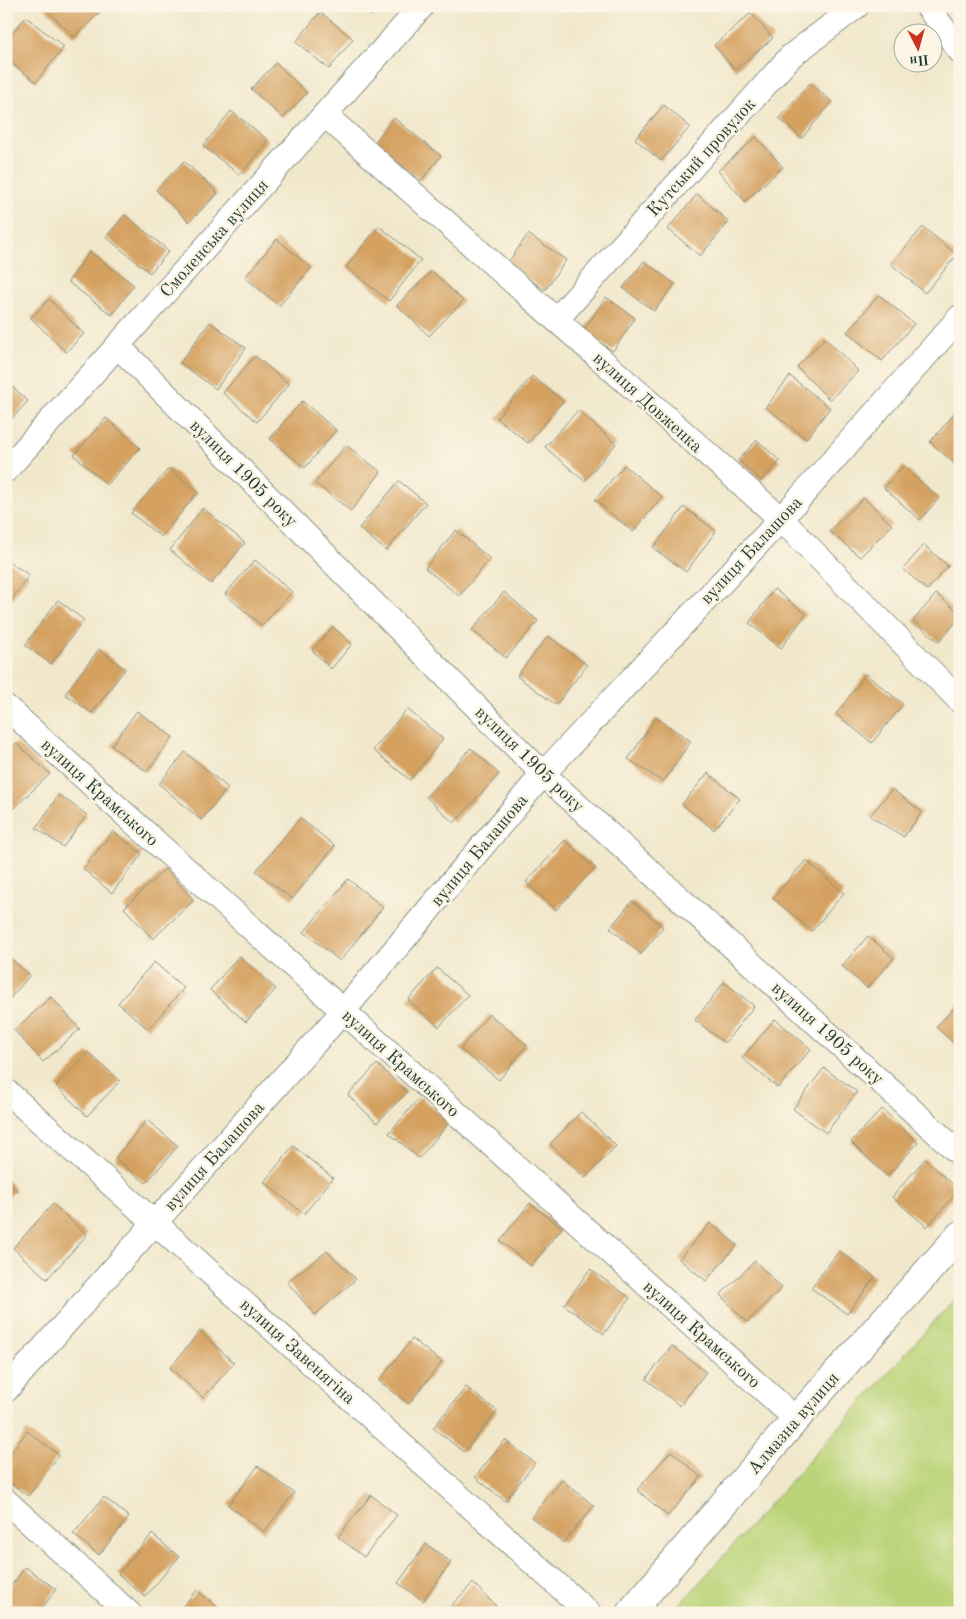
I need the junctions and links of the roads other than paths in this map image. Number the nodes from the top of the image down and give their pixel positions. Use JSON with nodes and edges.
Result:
{"nodes":[{"id":1,"x":422,"y":6,"type":"edge"},
{"id":2,"x":857,"y":6,"type":"edge"},
{"id":3,"x":927,"y":6,"type":"edge"},
{"id":4,"x":960,"y":51,"type":"edge"},
{"id":5,"x":325,"y":115,"type":"junction"},
{"id":6,"x":960,"y":317,"type":"edge"},
{"id":7,"x":556,"y":320,"type":"junction"},
{"id":8,"x":118,"y":346,"type":"junction"},
{"id":9,"x":6,"y":470,"type":"edge"},
{"id":10,"x":780,"y":519,"type":"junction"},
{"id":11,"x":960,"y":702,"type":"edge"},
{"id":12,"x":6,"y":707,"type":"edge"},
{"id":13,"x":543,"y":774,"type":"junction"},
{"id":14,"x":344,"y":1010,"type":"junction"},
{"id":15,"x":6,"y":1091,"type":"edge"},
{"id":16,"x":960,"y":1154,"type":"edge"},
{"id":17,"x":155,"y":1223,"type":"junction"},
{"id":18,"x":960,"y":1235,"type":"edge"},
{"id":19,"x":6,"y":1390,"type":"edge"},
{"id":20,"x":796,"y":1419,"type":"junction"},
{"id":21,"x":6,"y":1501,"type":"edge"},
{"id":22,"x":129,"y":1613,"type":"edge"},
{"id":23,"x":589,"y":1613,"type":"edge"},
{"id":24,"x":630,"y":1613,"type":"edge"}],
"edges":[{"from":1,"to":5,"type":"street","name":"Смоленська вулиця"},
{"from":2,"to":7,"type":"street","name":"Кутський провулок"},
{"from":3,"to":4,"type":"street"},
{"from":5,"to":7,"type":"street","name":"вулиця Довженка"},
{"from":5,"to":8,"type":"street","name":"Смоленська вулиця"},
{"from":6,"to":10,"type":"street","name":"вулиця Балашова"},
{"from":7,"to":10,"type":"street","name":"вулиця Довженка"},
{"from":8,"to":9,"type":"street","name":"Смоленська вулиця"},
{"from":8,"to":13,"type":"street","name":"вулиця 1905 року"},
{"from":10,"to":11,"type":"street","name":"вулиця Довженка"},
{"from":10,"to":13,"type":"street","name":"вулиця Балашова"},
{"from":12,"to":14,"type":"street","name":"вулиця Крамського"},
{"from":13,"to":14,"type":"street","name":"вулиця Балашова"},
{"from":13,"to":16,"type":"street","name":"вулиця 1905 року"},
{"from":14,"to":17,"type":"street","name":"вулиця Балашова"},
{"from":14,"to":20,"type":"street","name":"вулиця Крамського"},
{"from":15,"to":17,"type":"street","name":"вулиця Завенягіна"},
{"from":17,"to":19,"type":"street","name":"вулиця Балашова"},
{"from":17,"to":23,"type":"street","name":"вулиця Завенягіна"},
{"from":18,"to":20,"type":"street","name":"Алмазна вулиця"},
{"from":20,"to":24,"type":"street","name":"Алмазна вулиця"},
{"from":21,"to":22,"type":"street"}]}
